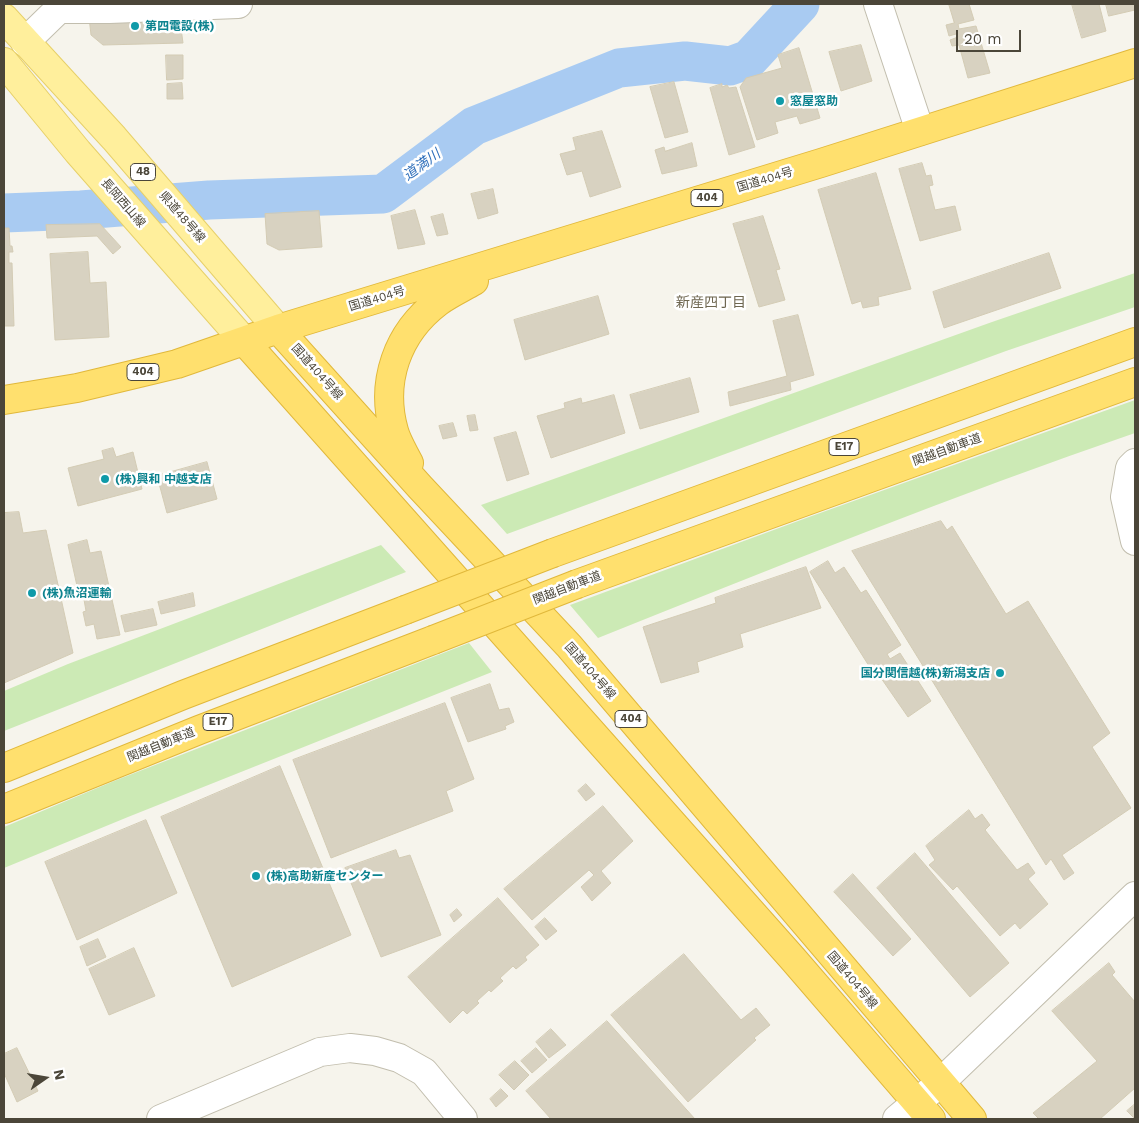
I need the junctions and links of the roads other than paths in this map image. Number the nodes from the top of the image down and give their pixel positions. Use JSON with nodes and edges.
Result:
{"nodes":[{"id":1,"x":238,"y":4,"type":"edge"},
{"id":2,"x":878,"y":4,"type":"edge"},
{"id":3,"x":58,"y":6,"type":"edge"},
{"id":4,"x":4,"y":18,"type":"edge"},
{"id":5,"x":26,"y":42,"type":"junction"},
{"id":6,"x":4,"y":62,"type":"edge"},
{"id":7,"x":1135,"y":63,"type":"edge"},
{"id":8,"x":920,"y":131,"type":"junction"},
{"id":9,"x":512,"y":258,"type":"junction"},
{"id":10,"x":278,"y":329,"type":"junction"},
{"id":11,"x":245,"y":342,"type":"junction"},
{"id":12,"x":1135,"y":342,"type":"edge"},
{"id":13,"x":1135,"y":382,"type":"edge"},
{"id":14,"x":4,"y":400,"type":"edge"},
{"id":15,"x":1135,"y":463,"type":"edge"},
{"id":16,"x":420,"y":487,"type":"junction"},
{"id":17,"x":1135,"y":541,"type":"edge"},
{"id":18,"x":4,"y":768,"type":"edge"},
{"id":19,"x":4,"y":809,"type":"edge"},
{"id":20,"x":1135,"y":896,"type":"edge"},
{"id":21,"x":940,"y":1083,"type":"junction"},
{"id":22,"x":914,"y":1114,"type":"edge"},
{"id":23,"x":161,"y":1119,"type":"edge"},
{"id":24,"x":463,"y":1119,"type":"edge"},
{"id":25,"x":972,"y":1119,"type":"edge"}],
"edges":[{"from":1,"to":3,"type":"street"},
{"from":2,"to":8,"type":"street"},
{"from":3,"to":5,"type":"street"},
{"from":4,"to":5,"type":"main road","name":"県道48号線","number":"48"},
{"from":5,"to":10,"type":"main road","name":"県道48号線","number":"48"},
{"from":6,"to":11,"type":"main road","name":"長岡西山線"},
{"from":7,"to":8,"type":"highway","name":"国道404号","number":"404"},
{"from":8,"to":9,"type":"highway","name":"国道404号","number":"404"},
{"from":9,"to":10,"type":"highway","name":"国道404号","number":"404"},
{"from":9,"to":16,"type":"highway"},
{"from":10,"to":11,"type":"highway","number":"404"},
{"from":10,"to":16,"type":"highway","name":"国道404号線","number":"404"},
{"from":11,"to":14,"type":"highway","number":"404"},
{"from":11,"to":22,"type":"highway"},
{"from":12,"to":18,"type":"highway","number":"E17","bridge":true},
{"from":13,"to":19,"type":"highway","name":"関越自動車道","number":"E17","bridge":true},
{"from":15,"to":17,"type":"street"},
{"from":16,"to":21,"type":"highway","name":"国道404号線","number":"404"},
{"from":20,"to":21,"type":"street"},
{"from":21,"to":22,"type":"street"},
{"from":21,"to":25,"type":"highway","name":"国道404号線","number":"404"},
{"from":23,"to":24,"type":"street"}]}
